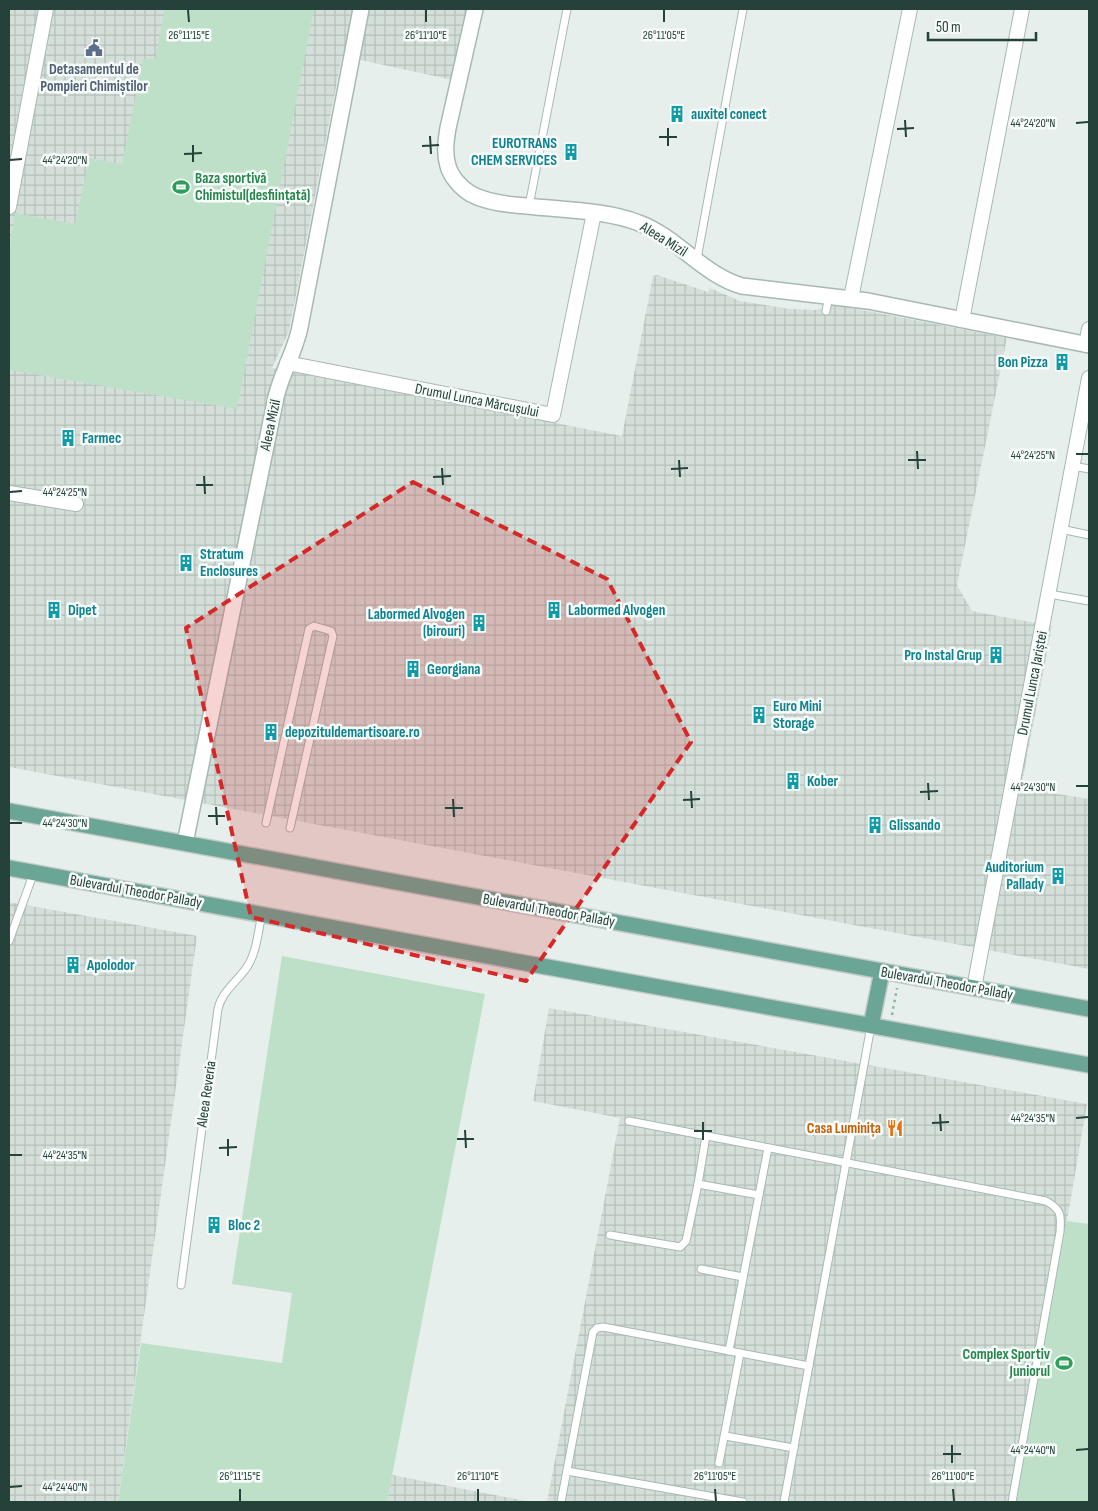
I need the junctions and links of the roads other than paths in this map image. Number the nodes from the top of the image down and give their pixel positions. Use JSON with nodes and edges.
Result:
{"nodes":[{"id":1,"x":46,"y":9,"type":"edge"},
{"id":2,"x":360,"y":9,"type":"edge"},
{"id":3,"x":476,"y":9,"type":"edge"},
{"id":4,"x":567,"y":9,"type":"edge"},
{"id":5,"x":743,"y":9,"type":"edge"},
{"id":6,"x":910,"y":9,"type":"edge"},
{"id":7,"x":1022,"y":9,"type":"edge"},
{"id":8,"x":9,"y":207,"type":"edge"},
{"id":9,"x":529,"y":207,"type":"junction"},
{"id":10,"x":594,"y":213,"type":"junction"},
{"id":11,"x":697,"y":260,"type":"junction"},
{"id":12,"x":851,"y":298,"type":"junction"},
{"id":13,"x":962,"y":320,"type":"junction"},
{"id":14,"x":1089,"y":329,"type":"edge"},
{"id":15,"x":1088,"y":345,"type":"edge"},
{"id":16,"x":288,"y":363,"type":"junction"},
{"id":17,"x":1089,"y":378,"type":"edge"},
{"id":18,"x":1073,"y":466,"type":"junction"},
{"id":19,"x":1089,"y":469,"type":"edge"},
{"id":20,"x":9,"y":493,"type":"edge"},
{"id":21,"x":76,"y":504,"type":"dead end"},
{"id":22,"x":1061,"y":529,"type":"junction"},
{"id":23,"x":1089,"y":534,"type":"edge"},
{"id":24,"x":1049,"y":594,"type":"junction"},
{"id":25,"x":1089,"y":602,"type":"edge"},
{"id":26,"x":9,"y":811,"type":"edge"},
{"id":27,"x":266,"y":823,"type":"dead end"},
{"id":28,"x":290,"y":828,"type":"dead end"},
{"id":29,"x":185,"y":844,"type":"junction"},
{"id":30,"x":9,"y":868,"type":"edge"},
{"id":31,"x":34,"y":872,"type":"junction"},
{"id":32,"x":262,"y":913,"type":"junction"},
{"id":33,"x":9,"y":941,"type":"edge"},
{"id":34,"x":882,"y":972,"type":"junction"},
{"id":35,"x":974,"y":988,"type":"junction"},
{"id":36,"x":1089,"y":1009,"type":"edge"},
{"id":37,"x":871,"y":1026,"type":"junction"},
{"id":38,"x":1089,"y":1065,"type":"edge"},
{"id":39,"x":629,"y":1121,"type":"dead end"},
{"id":40,"x":706,"y":1136,"type":"junction"},
{"id":41,"x":768,"y":1148,"type":"junction"},
{"id":42,"x":846,"y":1162,"type":"junction"},
{"id":43,"x":698,"y":1184,"type":"junction"},
{"id":44,"x":759,"y":1195,"type":"junction"},
{"id":45,"x":610,"y":1235,"type":"dead end"},
{"id":46,"x":701,"y":1269,"type":"dead end"},
{"id":47,"x":743,"y":1276,"type":"junction"},
{"id":48,"x":181,"y":1285,"type":"dead end"},
{"id":49,"x":729,"y":1351,"type":"junction"},
{"id":50,"x":740,"y":1353,"type":"junction"},
{"id":51,"x":808,"y":1366,"type":"junction"},
{"id":52,"x":725,"y":1436,"type":"junction"},
{"id":53,"x":794,"y":1448,"type":"junction"},
{"id":54,"x":720,"y":1464,"type":"dead end"},
{"id":55,"x":566,"y":1471,"type":"junction"},
{"id":56,"x":561,"y":1502,"type":"edge"},
{"id":57,"x":743,"y":1502,"type":"edge"},
{"id":58,"x":784,"y":1502,"type":"edge"},
{"id":59,"x":1012,"y":1502,"type":"edge"}],
"edges":[{"from":1,"to":8,"type":"street"},
{"from":2,"to":16,"type":"street","name":"Aleea Mizil"},
{"from":3,"to":9,"type":"street","name":"Aleea Mizil"},
{"from":4,"to":9,"type":"lane"},
{"from":5,"to":11,"type":"lane","name":"Aleea Mizil"},
{"from":6,"to":12,"type":"street"},
{"from":7,"to":13,"type":"street"},
{"from":9,"to":10,"type":"street","name":"Aleea Mizil"},
{"from":10,"to":11,"type":"street","name":"Aleea Mizil"},
{"from":10,"to":16,"type":"street","name":"Drumul Lunca Mărcușului"},
{"from":11,"to":12,"type":"street","name":"Aleea Mizil"},
{"from":12,"to":13,"type":"street","name":"Aleea Mizil"},
{"from":13,"to":15,"type":"street","name":"Aleea Mizil"},
{"from":14,"to":15,"type":"street"},
{"from":16,"to":29,"type":"street","name":"Aleea Mizil"},
{"from":17,"to":18,"type":"street","name":"Drumul Lunca Jariștei"},
{"from":18,"to":19,"type":"lane"},
{"from":18,"to":22,"type":"street","name":"Drumul Lunca Jariștei"},
{"from":20,"to":21,"type":"street"},
{"from":22,"to":23,"type":"lane"},
{"from":22,"to":24,"type":"street","name":"Drumul Lunca Jariștei"},
{"from":24,"to":25,"type":"lane"},
{"from":24,"to":35,"type":"street","name":"Drumul Lunca Jariștei"},
{"from":26,"to":29,"type":"main road","name":"Bulevardul Theodor Pallady"},
{"from":27,"to":28,"type":"lane"},
{"from":29,"to":34,"type":"main road","name":"Bulevardul Theodor Pallady"},
{"from":30,"to":31,"type":"main road","name":"Bulevardul Theodor Pallady"},
{"from":31,"to":32,"type":"main road","name":"Bulevardul Theodor Pallady"},
{"from":31,"to":33,"type":"lane"},
{"from":32,"to":37,"type":"main road","name":"Bulevardul Theodor Pallady"},
{"from":32,"to":48,"type":"lane","name":"Aleea Reveria"},
{"from":34,"to":35,"type":"main road","name":"Bulevardul Theodor Pallady"},
{"from":34,"to":37,"type":"main road"},
{"from":35,"to":36,"type":"main road","name":"Bulevardul Theodor Pallady"},
{"from":37,"to":38,"type":"main road","name":"Bulevardul Theodor Pallady"},
{"from":37,"to":42,"type":"lane"},
{"from":39,"to":40,"type":"lane"},
{"from":40,"to":41,"type":"lane"},
{"from":40,"to":43,"type":"lane"},
{"from":41,"to":42,"type":"lane"},
{"from":41,"to":44,"type":"lane"},
{"from":42,"to":51,"type":"lane"},
{"from":42,"to":59,"type":"lane"},
{"from":43,"to":44,"type":"lane"},
{"from":43,"to":45,"type":"lane"},
{"from":44,"to":47,"type":"lane"},
{"from":46,"to":47,"type":"lane"},
{"from":47,"to":49,"type":"lane"},
{"from":49,"to":50,"type":"lane"},
{"from":49,"to":55,"type":"lane"},
{"from":50,"to":51,"type":"lane"},
{"from":50,"to":52,"type":"lane"},
{"from":51,"to":53,"type":"lane"},
{"from":52,"to":53,"type":"lane"},
{"from":52,"to":54,"type":"lane"},
{"from":53,"to":58,"type":"lane"},
{"from":55,"to":56,"type":"lane"},
{"from":55,"to":57,"type":"lane"}]}
